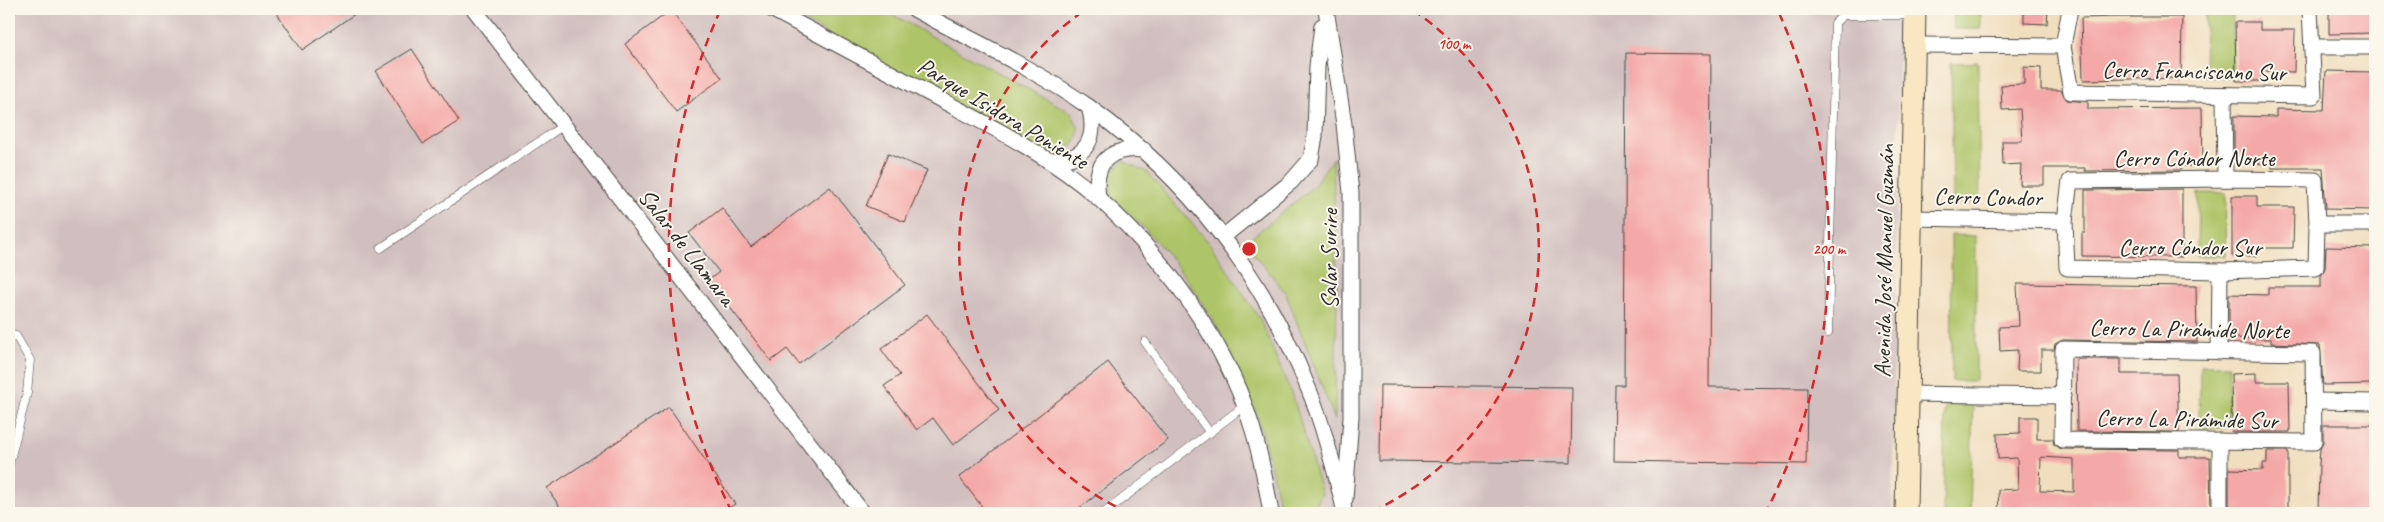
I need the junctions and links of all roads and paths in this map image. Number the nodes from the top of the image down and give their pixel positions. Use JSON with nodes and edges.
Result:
{"nodes":[{"id":1,"x":474,"y":9,"type":"edge"},
{"id":2,"x":771,"y":9,"type":"edge"},
{"id":3,"x":914,"y":9,"type":"edge"},
{"id":4,"x":1326,"y":9,"type":"edge"},
{"id":5,"x":2070,"y":9,"type":"edge"},
{"id":6,"x":2310,"y":9,"type":"edge"},
{"id":7,"x":1915,"y":12,"type":"edge"},
{"id":8,"x":1914,"y":45,"type":"junction"},
{"id":9,"x":2063,"y":46,"type":"junction"},
{"id":10,"x":2312,"y":47,"type":"junction"},
{"id":11,"x":2375,"y":48,"type":"edge"},
{"id":12,"x":2224,"y":94,"type":"junction"},
{"id":13,"x":1089,"y":108,"type":"junction"},
{"id":14,"x":564,"y":125,"type":"junction"},
{"id":15,"x":1144,"y":150,"type":"junction"},
{"id":16,"x":1047,"y":160,"type":"junction"},
{"id":17,"x":2225,"y":179,"type":"junction"},
{"id":18,"x":1098,"y":197,"type":"junction"},
{"id":19,"x":1910,"y":218,"type":"junction"},
{"id":20,"x":2065,"y":221,"type":"junction"},
{"id":21,"x":2317,"y":224,"type":"junction"},
{"id":22,"x":2375,"y":224,"type":"edge"},
{"id":23,"x":1224,"y":236,"type":"junction"},
{"id":24,"x":381,"y":248,"type":"dead end"},
{"id":25,"x":2220,"y":272,"type":"junction"},
{"id":26,"x":1828,"y":334,"type":"dead end"},
{"id":27,"x":9,"y":335,"type":"edge"},
{"id":28,"x":1145,"y":342,"type":"dead end"},
{"id":29,"x":2219,"y":352,"type":"junction"},
{"id":30,"x":1908,"y":394,"type":"junction"},
{"id":31,"x":2063,"y":396,"type":"junction"},
{"id":32,"x":2315,"y":401,"type":"junction"},
{"id":33,"x":2375,"y":402,"type":"edge"},
{"id":34,"x":1244,"y":406,"type":"junction"},
{"id":35,"x":1210,"y":433,"type":"junction"},
{"id":36,"x":2220,"y":442,"type":"junction"},
{"id":37,"x":9,"y":464,"type":"edge"},
{"id":38,"x":1341,"y":512,"type":"edge"},
{"id":39,"x":863,"y":513,"type":"edge"},
{"id":40,"x":1104,"y":513,"type":"edge"},
{"id":41,"x":1272,"y":513,"type":"edge"},
{"id":42,"x":1906,"y":513,"type":"edge"},
{"id":43,"x":2220,"y":513,"type":"edge"}],
"edges":[{"from":1,"to":14,"type":"street","name":"Salar de Llamara"},
{"from":2,"to":16,"type":"street","name":"Parque Isidora Poniente"},
{"from":3,"to":13,"type":"street"},
{"from":4,"to":23,"type":"street","name":"Salar Surire"},
{"from":4,"to":38,"type":"street","name":"Salar Surire"},
{"from":5,"to":9,"type":"street"},
{"from":6,"to":10,"type":"street"},
{"from":7,"to":8,"type":"street","name":"Avenida José Manuel Guzmán"},
{"from":7,"to":26,"type":"lane"},
{"from":8,"to":9,"type":"street"},
{"from":8,"to":19,"type":"street","name":"Avenida José Manuel Guzmán"},
{"from":9,"to":12,"type":"street","name":"Cerro Franciscano Sur"},
{"from":10,"to":11,"type":"street"},
{"from":10,"to":12,"type":"street","name":"Cerro Franciscano Sur"},
{"from":12,"to":17,"type":"street"},
{"from":13,"to":15,"type":"street"},
{"from":13,"to":16,"type":"street"},
{"from":14,"to":24,"type":"lane"},
{"from":14,"to":39,"type":"street","name":"Salar de Llamara"},
{"from":15,"to":18,"type":"street"},
{"from":15,"to":23,"type":"street"},
{"from":16,"to":18,"type":"street","name":"Parque Isidora Poniente"},
{"from":17,"to":20,"type":"street","name":"Cerro Cóndor Norte"},
{"from":17,"to":21,"type":"street","name":"Cerro Cóndor Norte"},
{"from":18,"to":34,"type":"street","name":"Parque Isidora Poniente"},
{"from":19,"to":20,"type":"street","name":"Cerro Condor"},
{"from":19,"to":30,"type":"street","name":"Avenida José Manuel Guzmán"},
{"from":20,"to":25,"type":"street","name":"Cerro Cóndor Sur"},
{"from":21,"to":22,"type":"street"},
{"from":21,"to":25,"type":"street","name":"Cerro Cóndor Sur"},
{"from":23,"to":38,"type":"street"},
{"from":25,"to":29,"type":"street"},
{"from":27,"to":37,"type":"lane"},
{"from":28,"to":35,"type":"lane"},
{"from":29,"to":31,"type":"street","name":"Cerro La Pirámide Norte"},
{"from":29,"to":32,"type":"street","name":"Cerro La Pirámide Norte"},
{"from":30,"to":31,"type":"street"},
{"from":30,"to":42,"type":"street","name":"Avenida José Manuel Guzmán"},
{"from":31,"to":36,"type":"street","name":"Cerro La Pirámide Sur"},
{"from":32,"to":33,"type":"street"},
{"from":32,"to":36,"type":"street","name":"Cerro La Pirámide Sur"},
{"from":34,"to":35,"type":"lane"},
{"from":34,"to":41,"type":"street","name":"Parque Isidora Poniente"},
{"from":35,"to":40,"type":"lane"},
{"from":36,"to":43,"type":"street"}]}
